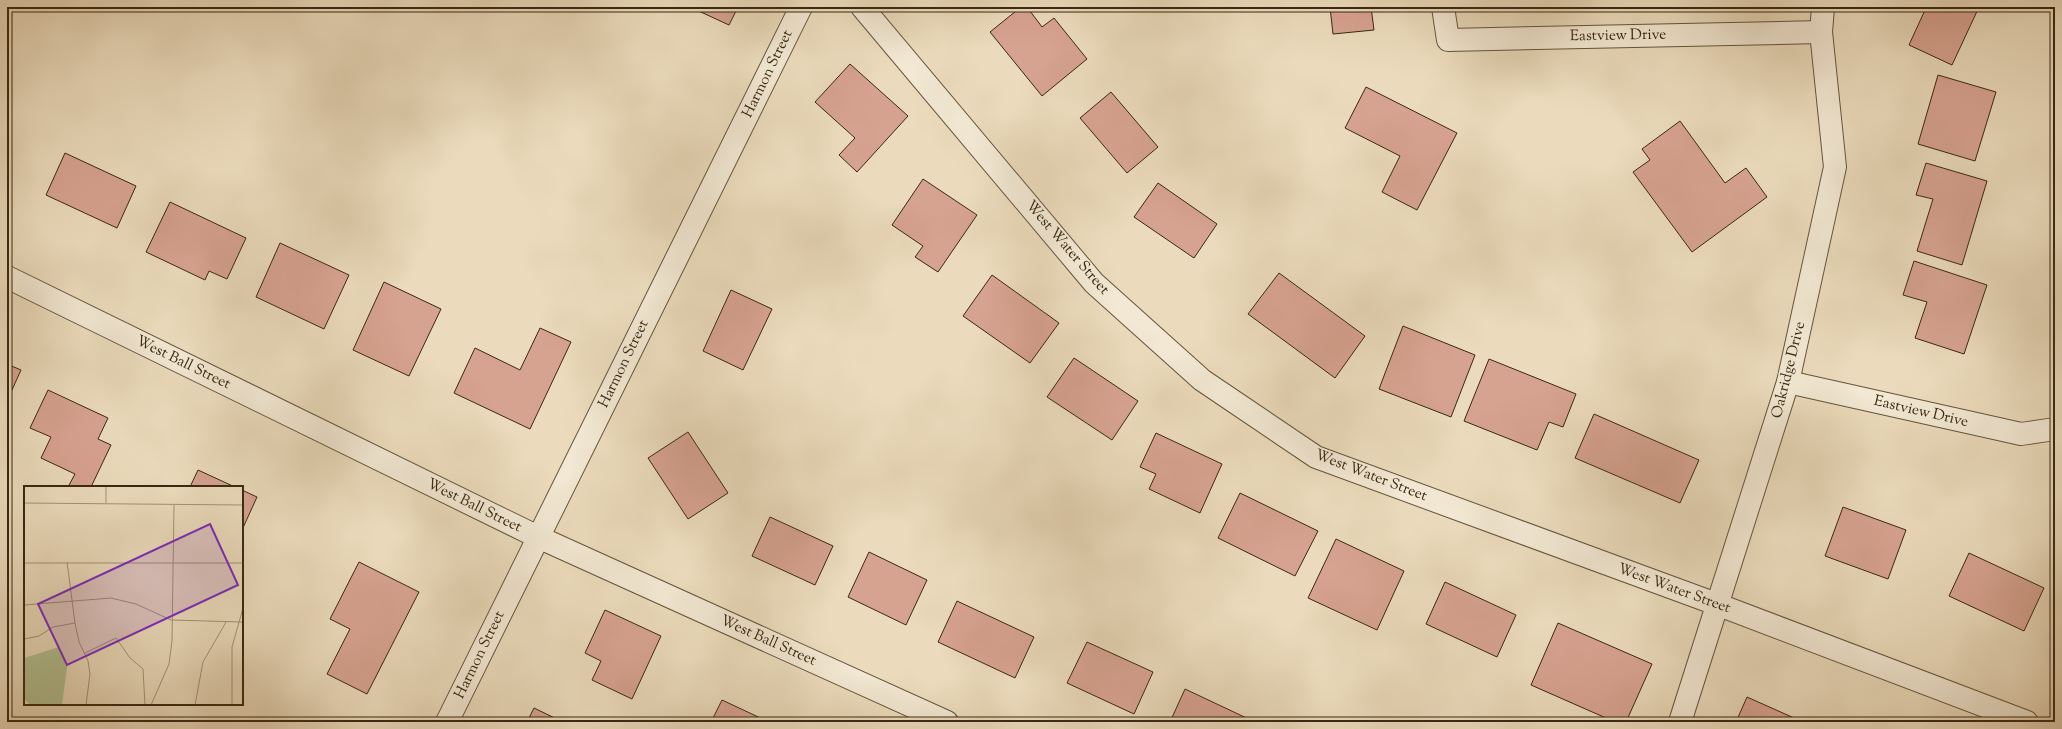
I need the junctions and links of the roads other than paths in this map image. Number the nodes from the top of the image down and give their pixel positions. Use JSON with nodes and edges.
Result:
{"nodes":[{"id":1,"x":801,"y":7,"type":"edge"},
{"id":2,"x":862,"y":7,"type":"edge"},
{"id":3,"x":1443,"y":7,"type":"edge"},
{"id":4,"x":1824,"y":7,"type":"edge"},
{"id":5,"x":1821,"y":32,"type":"junction"},
{"id":6,"x":7,"y":277,"type":"edge"},
{"id":7,"x":1788,"y":382,"type":"junction"},
{"id":8,"x":2055,"y":429,"type":"edge"},
{"id":9,"x":538,"y":537,"type":"junction"},
{"id":10,"x":1719,"y":605,"type":"junction"},
{"id":11,"x":447,"y":722,"type":"edge"},
{"id":12,"x":947,"y":722,"type":"edge"},
{"id":13,"x":1680,"y":722,"type":"edge"},
{"id":14,"x":2027,"y":722,"type":"edge"}],
"edges":[{"from":1,"to":9,"type":"street","name":"Harmon Street"},
{"from":2,"to":10,"type":"street","name":"West Water Street"},
{"from":3,"to":5,"type":"street","name":"Eastview Drive"},
{"from":4,"to":5,"type":"street","name":"Oakridge Drive"},
{"from":5,"to":7,"type":"street","name":"Oakridge Drive"},
{"from":6,"to":9,"type":"street","name":"West Ball Street"},
{"from":7,"to":8,"type":"street","name":"Eastview Drive"},
{"from":7,"to":10,"type":"street","name":"Oakridge Drive"},
{"from":9,"to":11,"type":"street","name":"Harmon Street"},
{"from":9,"to":12,"type":"street","name":"West Ball Street"},
{"from":10,"to":13,"type":"street","name":"Oakridge Drive"},
{"from":10,"to":14,"type":"street","name":"West Water Street"}]}
